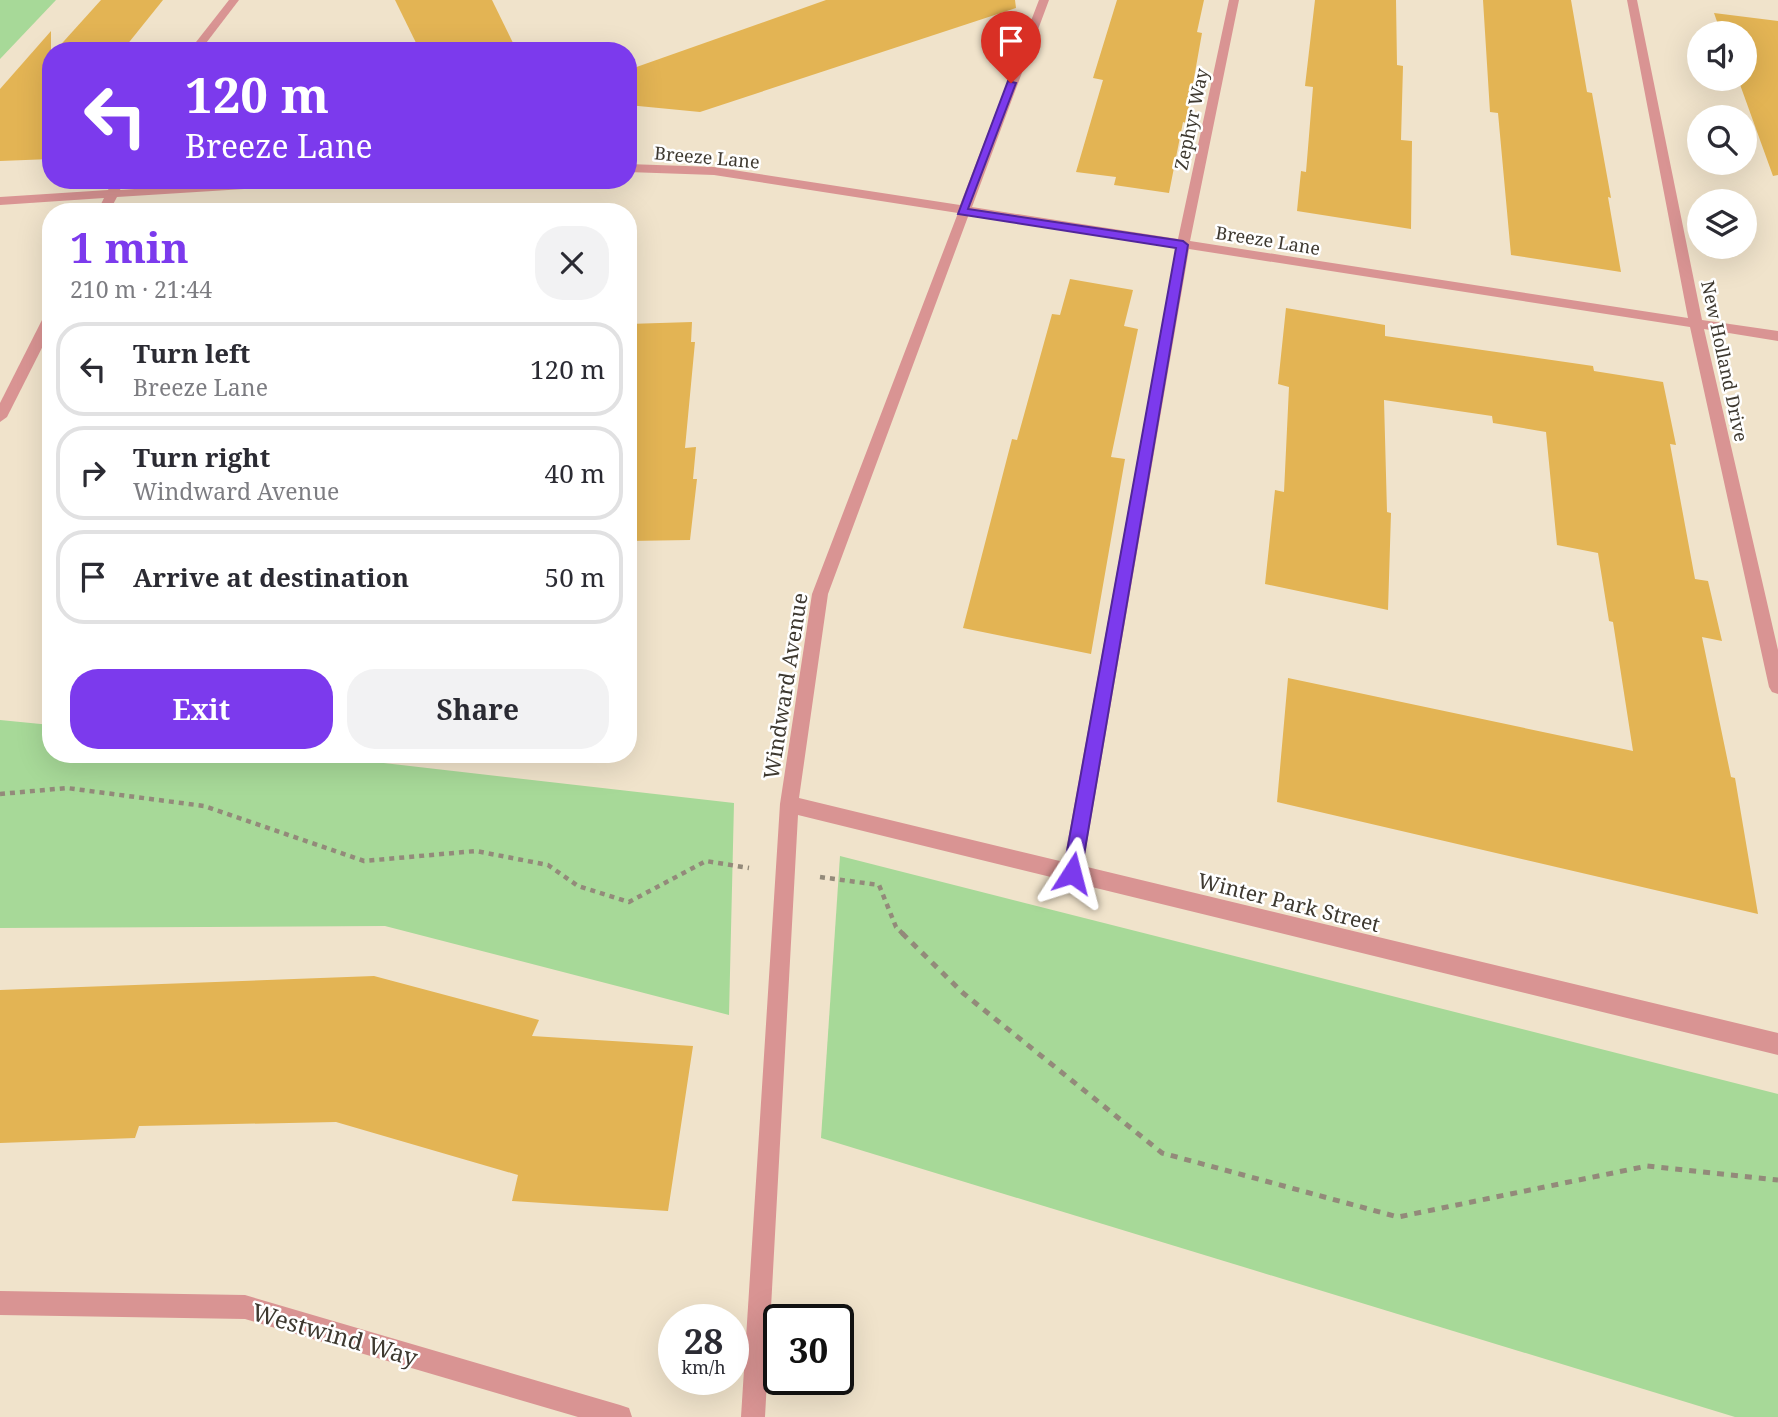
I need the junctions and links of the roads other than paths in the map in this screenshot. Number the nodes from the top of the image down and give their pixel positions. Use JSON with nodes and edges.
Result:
{"nodes":[{"id":1,"x":234,"y":0,"type":"edge"},
{"id":2,"x":1044,"y":0,"type":"edge"},
{"id":3,"x":1234,"y":0,"type":"edge"},
{"id":4,"x":1632,"y":0,"type":"edge"},
{"id":5,"x":201,"y":42,"type":"edge"},
{"id":6,"x":637,"y":169,"type":"edge"},
{"id":7,"x":114,"y":189,"type":"edge"},
{"id":8,"x":177,"y":189,"type":"edge"},
{"id":9,"x":112,"y":193,"type":"junction"},
{"id":10,"x":0,"y":201,"type":"edge"},
{"id":11,"x":107,"y":203,"type":"edge"},
{"id":12,"x":962,"y":212,"type":"junction"},
{"id":13,"x":1183,"y":245,"type":"junction"},
{"id":14,"x":1696,"y":323,"type":"junction"},
{"id":15,"x":42,"y":334,"type":"edge"},
{"id":16,"x":1778,"y":336,"type":"edge"},
{"id":17,"x":0,"y":417,"type":"edge"},
{"id":18,"x":1778,"y":687,"type":"edge"},
{"id":19,"x":789,"y":804,"type":"junction"},
{"id":20,"x":1072,"y":873,"type":"junction"},
{"id":21,"x":1778,"y":1044,"type":"edge"},
{"id":22,"x":0,"y":1303,"type":"edge"},
{"id":23,"x":621,"y":1417,"type":"edge"},
{"id":24,"x":753,"y":1417,"type":"edge"}],
"edges":[{"from":1,"to":5,"type":"street"},
{"from":2,"to":12,"type":"street","name":"Windward Avenue"},
{"from":3,"to":13,"type":"street","name":"Zephyr Way"},
{"from":4,"to":14,"type":"street","name":"New Holland Drive"},
{"from":6,"to":12,"type":"street","name":"Breeze Lane"},
{"from":7,"to":9,"type":"street"},
{"from":8,"to":9,"type":"street"},
{"from":9,"to":10,"type":"street"},
{"from":9,"to":11,"type":"street"},
{"from":12,"to":13,"type":"street","name":"Breeze Lane"},
{"from":12,"to":19,"type":"street","name":"Windward Avenue"},
{"from":13,"to":14,"type":"street","name":"Breeze Lane"},
{"from":13,"to":20,"type":"street","name":"Zephyr Way"},
{"from":14,"to":16,"type":"street","name":"Breeze Lane"},
{"from":14,"to":18,"type":"street","name":"New Holland Drive"},
{"from":15,"to":17,"type":"street"},
{"from":19,"to":20,"type":"street","name":"Winter Park Street"},
{"from":19,"to":24,"type":"street","name":"Windward Avenue"},
{"from":20,"to":21,"type":"street","name":"Winter Park Street"},
{"from":22,"to":23,"type":"street","name":"Westwind Way"}]}
